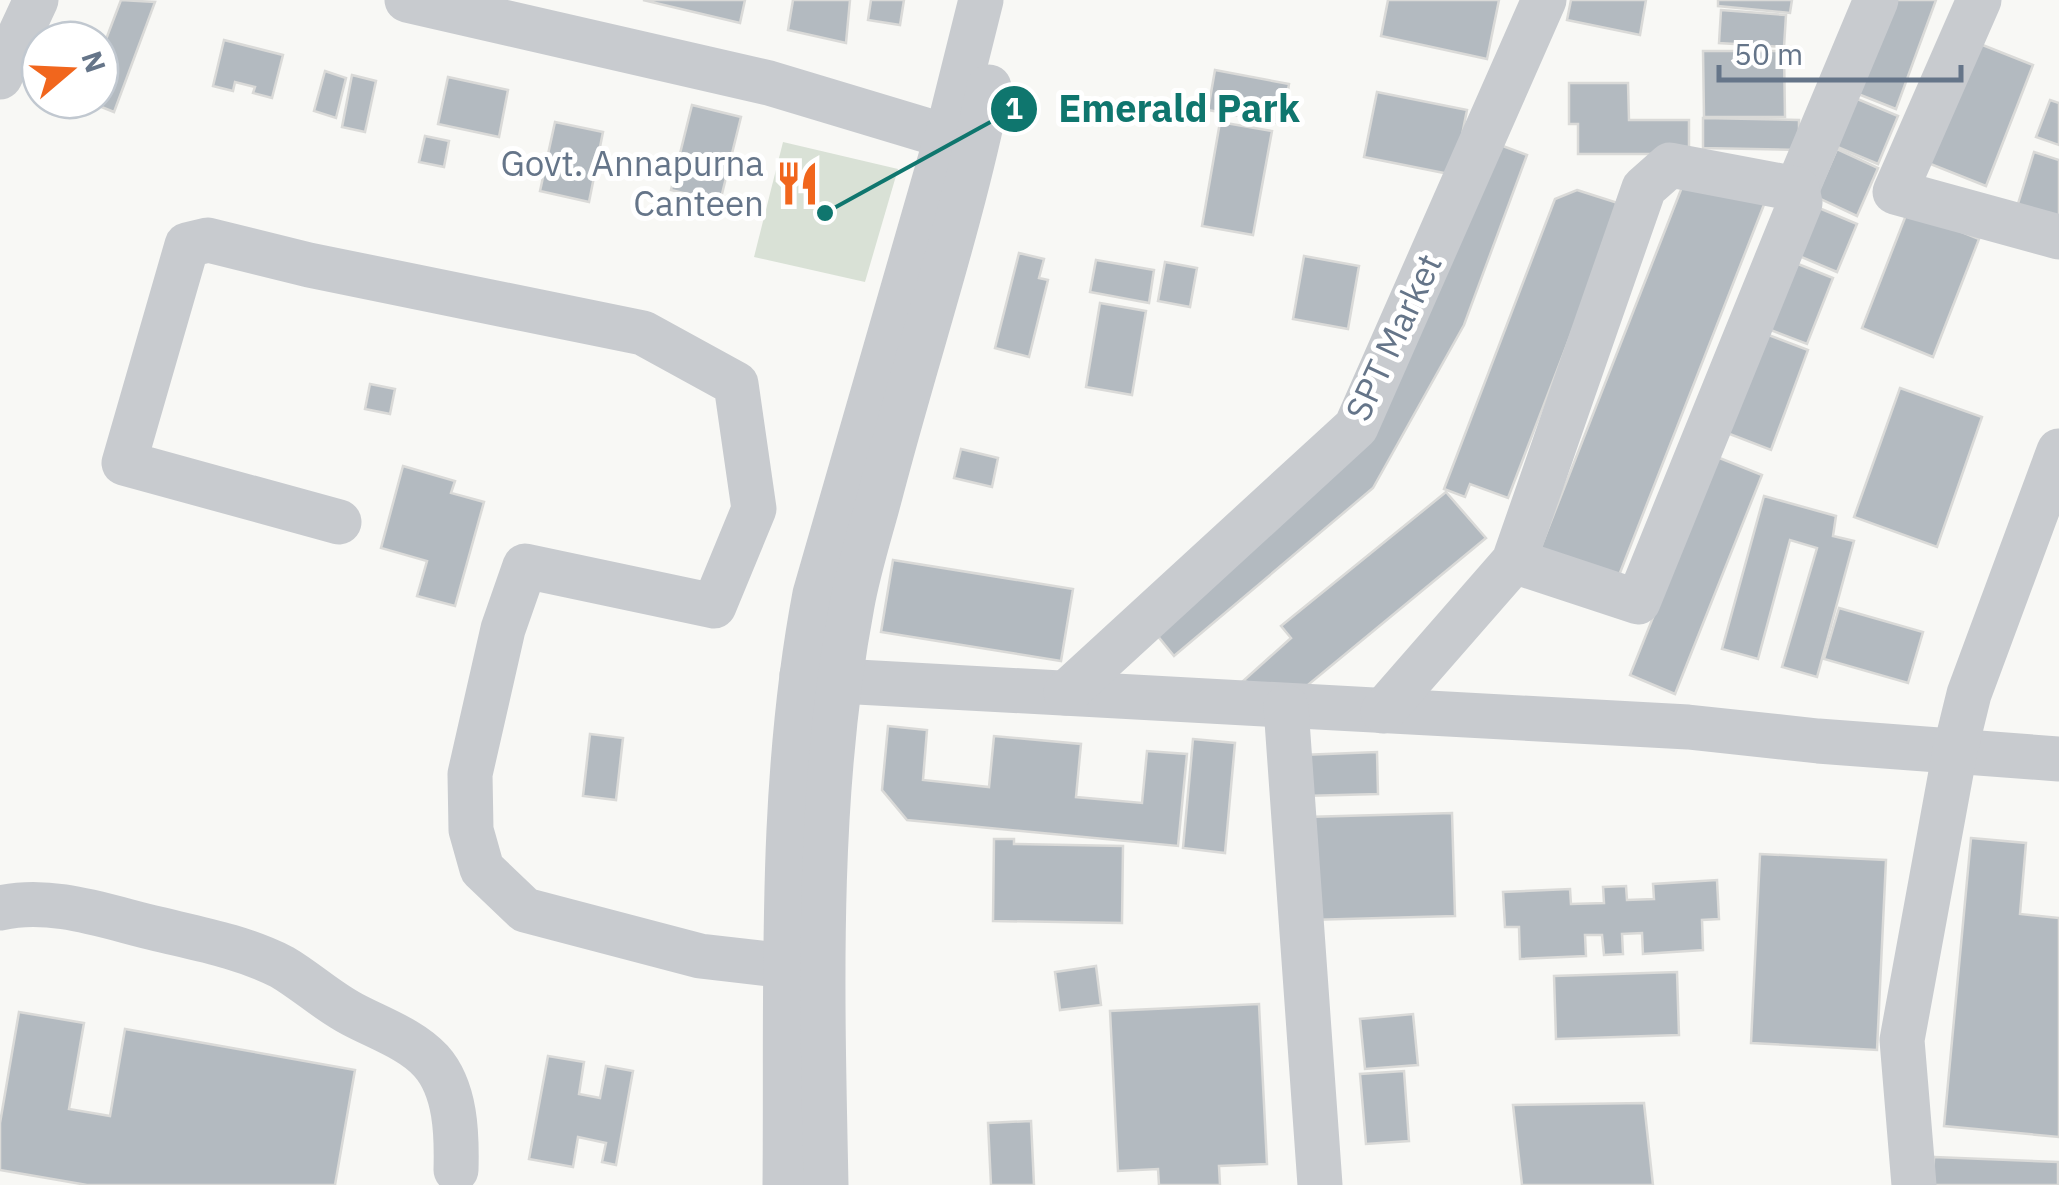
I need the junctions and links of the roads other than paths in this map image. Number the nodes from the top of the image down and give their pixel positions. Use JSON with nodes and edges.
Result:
{"nodes":[{"id":1,"x":36,"y":0,"type":"edge"},
{"id":2,"x":407,"y":0,"type":"edge"},
{"id":3,"x":981,"y":0,"type":"edge"},
{"id":4,"x":1007,"y":0,"type":"edge"},
{"id":5,"x":1544,"y":0,"type":"edge"},
{"id":6,"x":1876,"y":0,"type":"edge"},
{"id":7,"x":1979,"y":0,"type":"edge"},
{"id":8,"x":0,"y":77,"type":"edge"},
{"id":9,"x":962,"y":141,"type":"junction"},
{"id":10,"x":1797,"y":189,"type":"junction"},
{"id":11,"x":2059,"y":237,"type":"edge"},
{"id":12,"x":2059,"y":452,"type":"edge"},
{"id":13,"x":339,"y":522,"type":"dead end"},
{"id":14,"x":1514,"y":562,"type":"junction"},
{"id":15,"x":821,"y":678,"type":"junction"},
{"id":16,"x":1066,"y":693,"type":"junction"},
{"id":17,"x":1286,"y":707,"type":"junction"},
{"id":18,"x":1383,"y":711,"type":"junction"},
{"id":19,"x":1955,"y":751,"type":"junction"},
{"id":20,"x":2059,"y":759,"type":"edge"},
{"id":21,"x":0,"y":908,"type":"edge"},
{"id":22,"x":787,"y":966,"type":"junction"},
{"id":23,"x":456,"y":1170,"type":"dead end"},
{"id":24,"x":785,"y":1185,"type":"edge"},
{"id":25,"x":826,"y":1185,"type":"edge"},
{"id":26,"x":1320,"y":1185,"type":"edge"},
{"id":27,"x":1914,"y":1185,"type":"edge"}],
"edges":[{"from":1,"to":8,"type":"street"},
{"from":2,"to":9,"type":"street"},
{"from":3,"to":9,"type":"street"},
{"from":4,"to":9,"type":"street"},
{"from":5,"to":16,"type":"street","name":"SPT Market"},
{"from":6,"to":10,"type":"street"},
{"from":7,"to":11,"type":"street"},
{"from":9,"to":15,"type":"street"},
{"from":10,"to":14,"type":"street"},
{"from":10,"to":14,"type":"street"},
{"from":12,"to":19,"type":"street"},
{"from":13,"to":22,"type":"street"},
{"from":14,"to":18,"type":"street"},
{"from":15,"to":16,"type":"street"},
{"from":15,"to":22,"type":"street"},
{"from":15,"to":25,"type":"street"},
{"from":16,"to":17,"type":"street"},
{"from":17,"to":18,"type":"street"},
{"from":17,"to":26,"type":"street"},
{"from":18,"to":19,"type":"street"},
{"from":19,"to":20,"type":"street"},
{"from":19,"to":27,"type":"street"},
{"from":21,"to":23,"type":"street"},
{"from":22,"to":24,"type":"street"}]}
